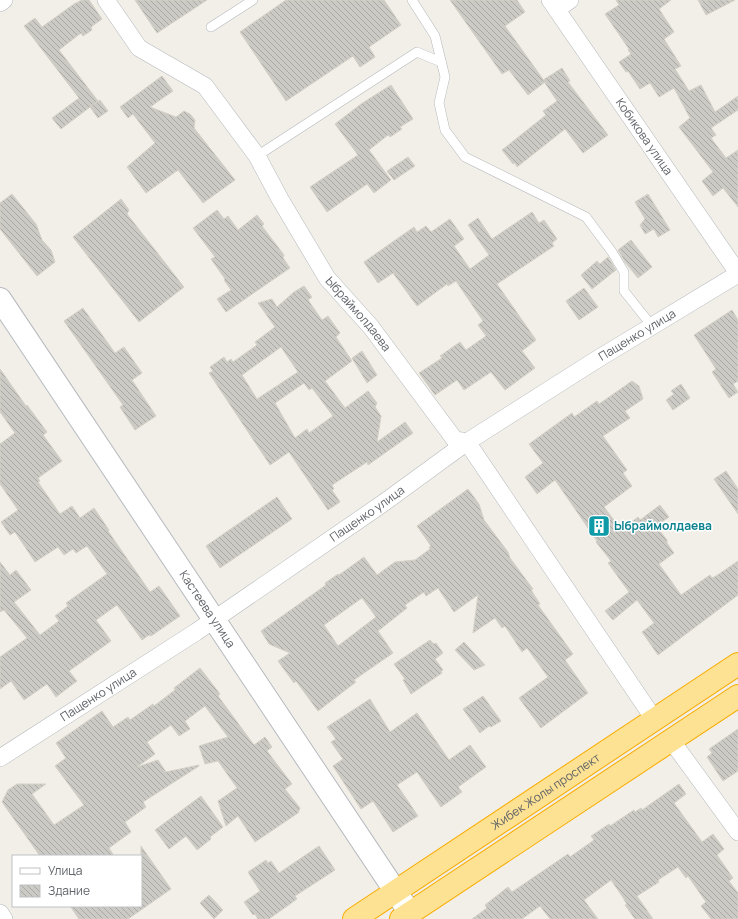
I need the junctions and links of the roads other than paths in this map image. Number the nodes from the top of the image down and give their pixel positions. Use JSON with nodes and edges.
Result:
{"nodes":[{"id":1,"x":4,"y":0,"type":"edge"},
{"id":2,"x":106,"y":0,"type":"edge"},
{"id":3,"x":253,"y":0,"type":"edge"},
{"id":4,"x":412,"y":0,"type":"edge"},
{"id":5,"x":0,"y":3,"type":"edge"},
{"id":6,"x":559,"y":3,"type":"edge"},
{"id":7,"x":211,"y":27,"type":"dead end"},
{"id":8,"x":441,"y":62,"type":"junction"},
{"id":9,"x":257,"y":156,"type":"junction"},
{"id":10,"x":738,"y":274,"type":"edge"},
{"id":11,"x":0,"y":299,"type":"edge"},
{"id":12,"x":652,"y":326,"type":"junction"},
{"id":13,"x":467,"y":442,"type":"junction"},
{"id":14,"x":214,"y":618,"type":"junction"},
{"id":15,"x":738,"y":664,"type":"edge"},
{"id":16,"x":738,"y":696,"type":"edge"},
{"id":17,"x":654,"y":719,"type":"junction"},
{"id":18,"x":671,"y":740,"type":"junction"},
{"id":19,"x":0,"y":758,"type":"edge"},
{"id":20,"x":738,"y":832,"type":"edge"},
{"id":21,"x":395,"y":892,"type":"junction"},
{"id":22,"x":0,"y":913,"type":"edge"},
{"id":23,"x":408,"y":917,"type":"edge"},
{"id":24,"x":4,"y":919,"type":"edge"},
{"id":25,"x":354,"y":919,"type":"edge"}],
"edges":[{"from":1,"to":5,"type":"street"},
{"from":2,"to":9,"type":"street","name":"Ыбраймолдаева"},
{"from":3,"to":7,"type":"lane"},
{"from":4,"to":8,"type":"lane"},
{"from":6,"to":10,"type":"street","name":"Кобикова улица"},
{"from":8,"to":9,"type":"lane"},
{"from":8,"to":12,"type":"lane"},
{"from":9,"to":13,"type":"street","name":"Ыбраймолдаева"},
{"from":10,"to":12,"type":"street","name":"Пащенко улица"},
{"from":11,"to":14,"type":"street","name":"Кастеева улица"},
{"from":12,"to":13,"type":"street","name":"Пащенко улица"},
{"from":13,"to":14,"type":"street","name":"Пащенко улица"},
{"from":13,"to":17,"type":"street"},
{"from":14,"to":19,"type":"street","name":"Пащенко улица"},
{"from":14,"to":21,"type":"street","name":"Кастеева улица"},
{"from":15,"to":17,"type":"highway","name":"Жибек Жолы проспект"},
{"from":16,"to":18,"type":"highway"},
{"from":17,"to":21,"type":"highway","name":"Жибек Жолы проспект"},
{"from":18,"to":20,"type":"street"},
{"from":18,"to":23,"type":"highway"},
{"from":21,"to":23,"type":"street","name":"Кастеева улица"},
{"from":21,"to":25,"type":"highway","name":"Жибек Жолы проспект"},
{"from":22,"to":24,"type":"street"}]}
